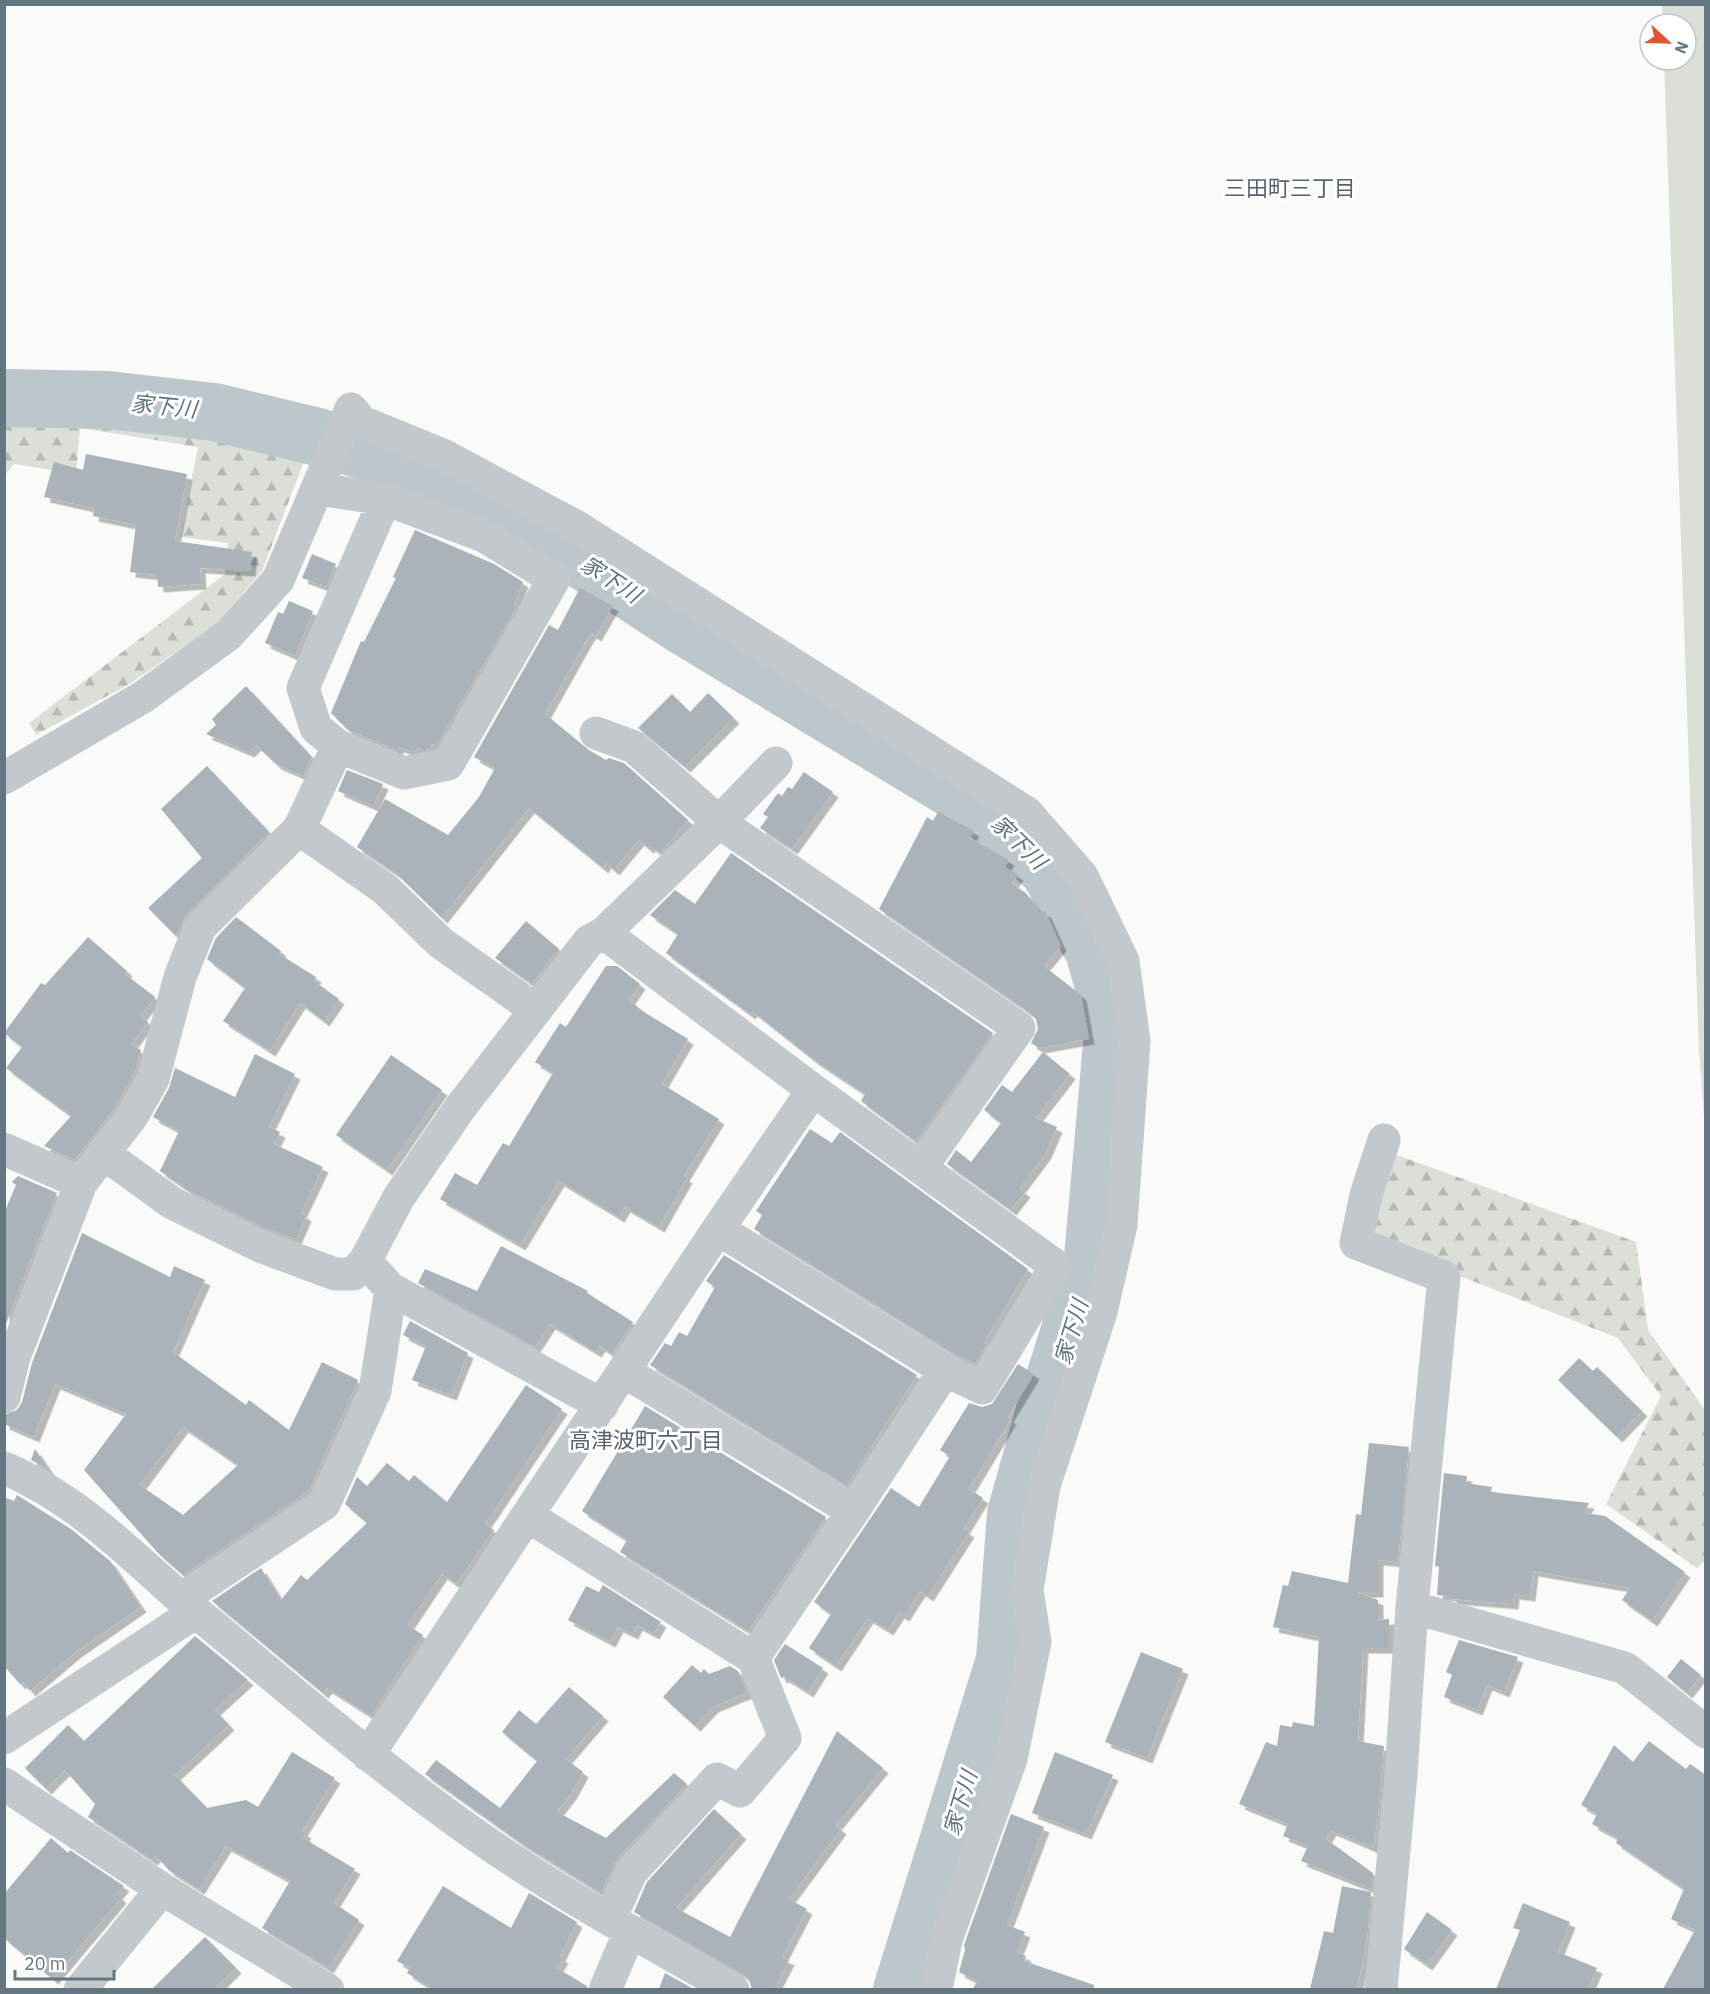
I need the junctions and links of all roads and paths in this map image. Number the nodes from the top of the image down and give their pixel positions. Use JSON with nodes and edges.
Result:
{"nodes":[{"id":1,"x":318,"y":487,"type":"junction"},
{"id":2,"x":385,"y":499,"type":"junction"},
{"id":3,"x":596,"y":733,"type":"dead end"},
{"id":4,"x":338,"y":746,"type":"junction"},
{"id":5,"x":776,"y":763,"type":"dead end"},
{"id":6,"x":4,"y":778,"type":"edge"},
{"id":7,"x":720,"y":822,"type":"junction"},
{"id":8,"x":299,"y":829,"type":"junction"},
{"id":9,"x":604,"y":933,"type":"junction"},
{"id":10,"x":536,"y":1010,"type":"junction"},
{"id":11,"x":813,"y":1090,"type":"junction"},
{"id":12,"x":1384,"y":1140,"type":"dead end"},
{"id":13,"x":4,"y":1149,"type":"edge"},
{"id":14,"x":103,"y":1153,"type":"junction"},
{"id":15,"x":922,"y":1166,"type":"junction"},
{"id":16,"x":81,"y":1183,"type":"junction"},
{"id":17,"x":718,"y":1229,"type":"junction"},
{"id":18,"x":365,"y":1261,"type":"junction"},
{"id":19,"x":391,"y":1289,"type":"junction"},
{"id":20,"x":945,"y":1370,"type":"junction"},
{"id":21,"x":625,"y":1372,"type":"junction"},
{"id":22,"x":4,"y":1397,"type":"edge"},
{"id":23,"x":602,"y":1405,"type":"junction"},
{"id":24,"x":4,"y":1468,"type":"edge"},
{"id":25,"x":854,"y":1511,"type":"junction"},
{"id":26,"x":528,"y":1516,"type":"junction"},
{"id":27,"x":189,"y":1605,"type":"junction"},
{"id":28,"x":1412,"y":1607,"type":"junction"},
{"id":29,"x":753,"y":1658,"type":"junction"},
{"id":30,"x":1706,"y":1732,"type":"edge"},
{"id":31,"x":4,"y":1738,"type":"edge"},
{"id":32,"x":368,"y":1755,"type":"junction"},
{"id":33,"x":4,"y":1784,"type":"edge"},
{"id":34,"x":162,"y":1889,"type":"junction"},
{"id":35,"x":620,"y":1925,"type":"junction"},
{"id":36,"x":80,"y":1989,"type":"edge"},
{"id":37,"x":328,"y":1989,"type":"edge"},
{"id":38,"x":605,"y":1989,"type":"edge"},
{"id":39,"x":733,"y":1989,"type":"edge"},
{"id":40,"x":936,"y":1989,"type":"edge"},
{"id":41,"x":1381,"y":1989,"type":"edge"}],
"edges":[{"from":1,"to":2,"type":"street"},
{"from":1,"to":6,"type":"street"},
{"from":1,"to":40,"type":"street"},
{"from":2,"to":4,"type":"street"},
{"from":2,"to":4,"type":"street"},
{"from":3,"to":7,"type":"street"},
{"from":4,"to":8,"type":"street"},
{"from":5,"to":7,"type":"street"},
{"from":7,"to":9,"type":"street"},
{"from":7,"to":15,"type":"street"},
{"from":8,"to":10,"type":"street"},
{"from":8,"to":14,"type":"street"},
{"from":9,"to":10,"type":"street"},
{"from":9,"to":11,"type":"street"},
{"from":10,"to":18,"type":"street"},
{"from":11,"to":15,"type":"street"},
{"from":11,"to":17,"type":"street"},
{"from":12,"to":28,"type":"street"},
{"from":13,"to":16,"type":"street"},
{"from":14,"to":16,"type":"street"},
{"from":14,"to":18,"type":"street"},
{"from":15,"to":20,"type":"street"},
{"from":16,"to":22,"type":"street"},
{"from":17,"to":20,"type":"street"},
{"from":17,"to":21,"type":"street"},
{"from":18,"to":19,"type":"street"},
{"from":19,"to":23,"type":"street"},
{"from":19,"to":27,"type":"street"},
{"from":20,"to":25,"type":"street"},
{"from":21,"to":23,"type":"street"},
{"from":21,"to":25,"type":"street"},
{"from":23,"to":26,"type":"street"},
{"from":24,"to":27,"type":"street"},
{"from":25,"to":29,"type":"street"},
{"from":26,"to":29,"type":"street"},
{"from":26,"to":32,"type":"street"},
{"from":27,"to":31,"type":"street"},
{"from":27,"to":32,"type":"street"},
{"from":28,"to":30,"type":"street"},
{"from":28,"to":41,"type":"street"},
{"from":29,"to":35,"type":"street"},
{"from":32,"to":35,"type":"street"},
{"from":33,"to":34,"type":"street"},
{"from":34,"to":36,"type":"street"},
{"from":34,"to":37,"type":"street"},
{"from":35,"to":38,"type":"street"},
{"from":35,"to":39,"type":"street"}]}
